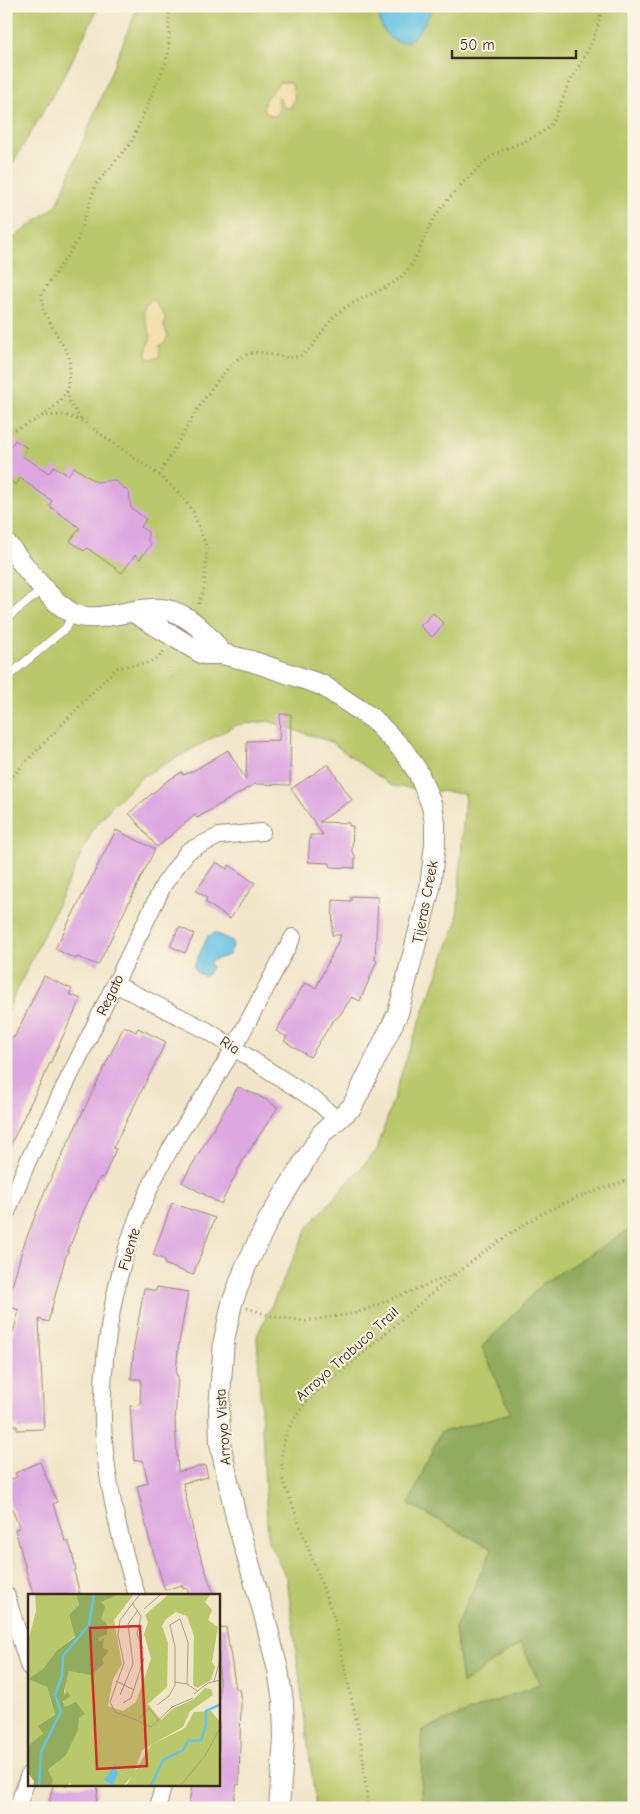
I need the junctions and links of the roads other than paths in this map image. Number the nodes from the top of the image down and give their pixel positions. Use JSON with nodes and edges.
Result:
{"nodes":[{"id":1,"x":8,"y":549,"type":"edge"},
{"id":2,"x":44,"y":587,"type":"junction"},
{"id":3,"x":133,"y":612,"type":"junction"},
{"id":4,"x":73,"y":614,"type":"junction"},
{"id":5,"x":6,"y":620,"type":"edge"},
{"id":6,"x":222,"y":654,"type":"junction"},
{"id":7,"x":6,"y":678,"type":"edge"},
{"id":8,"x":262,"y":832,"type":"dead end"},
{"id":9,"x":293,"y":937,"type":"dead end"},
{"id":10,"x":115,"y":984,"type":"junction"},
{"id":11,"x":233,"y":1047,"type":"junction"},
{"id":12,"x":352,"y":1107,"type":"joint"},
{"id":13,"x":337,"y":1120,"type":"junction"},
{"id":14,"x":6,"y":1215,"type":"edge"},
{"id":15,"x":6,"y":1594,"type":"edge"},
{"id":16,"x":137,"y":1594,"type":"edge"},
{"id":17,"x":28,"y":1664,"type":"edge"},
{"id":18,"x":28,"y":1777,"type":"edge"},
{"id":19,"x":163,"y":1786,"type":"edge"},
{"id":20,"x":17,"y":1808,"type":"edge"},
{"id":21,"x":158,"y":1808,"type":"edge"},
{"id":22,"x":279,"y":1808,"type":"edge"}],
"edges":[{"from":1,"to":2,"type":"street"},
{"from":2,"to":4,"type":"street"},
{"from":2,"to":5,"type":"lane"},
{"from":3,"to":4,"type":"street"},
{"from":3,"to":6,"type":"street","name":"Tijeras Creek"},
{"from":3,"to":6,"type":"street"},
{"from":4,"to":7,"type":"lane"},
{"from":6,"to":12,"type":"street","name":"Tijeras Creek"},
{"from":8,"to":10,"type":"street","name":"Regato"},
{"from":9,"to":11,"type":"street","name":"Fuente"},
{"from":10,"to":11,"type":"street","name":"Ria"},
{"from":10,"to":14,"type":"street","name":"Regato"},
{"from":11,"to":13,"type":"street","name":"Ria"},
{"from":11,"to":16,"type":"street","name":"Fuente"},
{"from":12,"to":13,"type":"street","name":"Arroyo Vista"},
{"from":13,"to":22,"type":"street","name":"Arroyo Vista"},
{"from":15,"to":17,"type":"street"},
{"from":18,"to":20,"type":"street"},
{"from":19,"to":21,"type":"street"}]}
